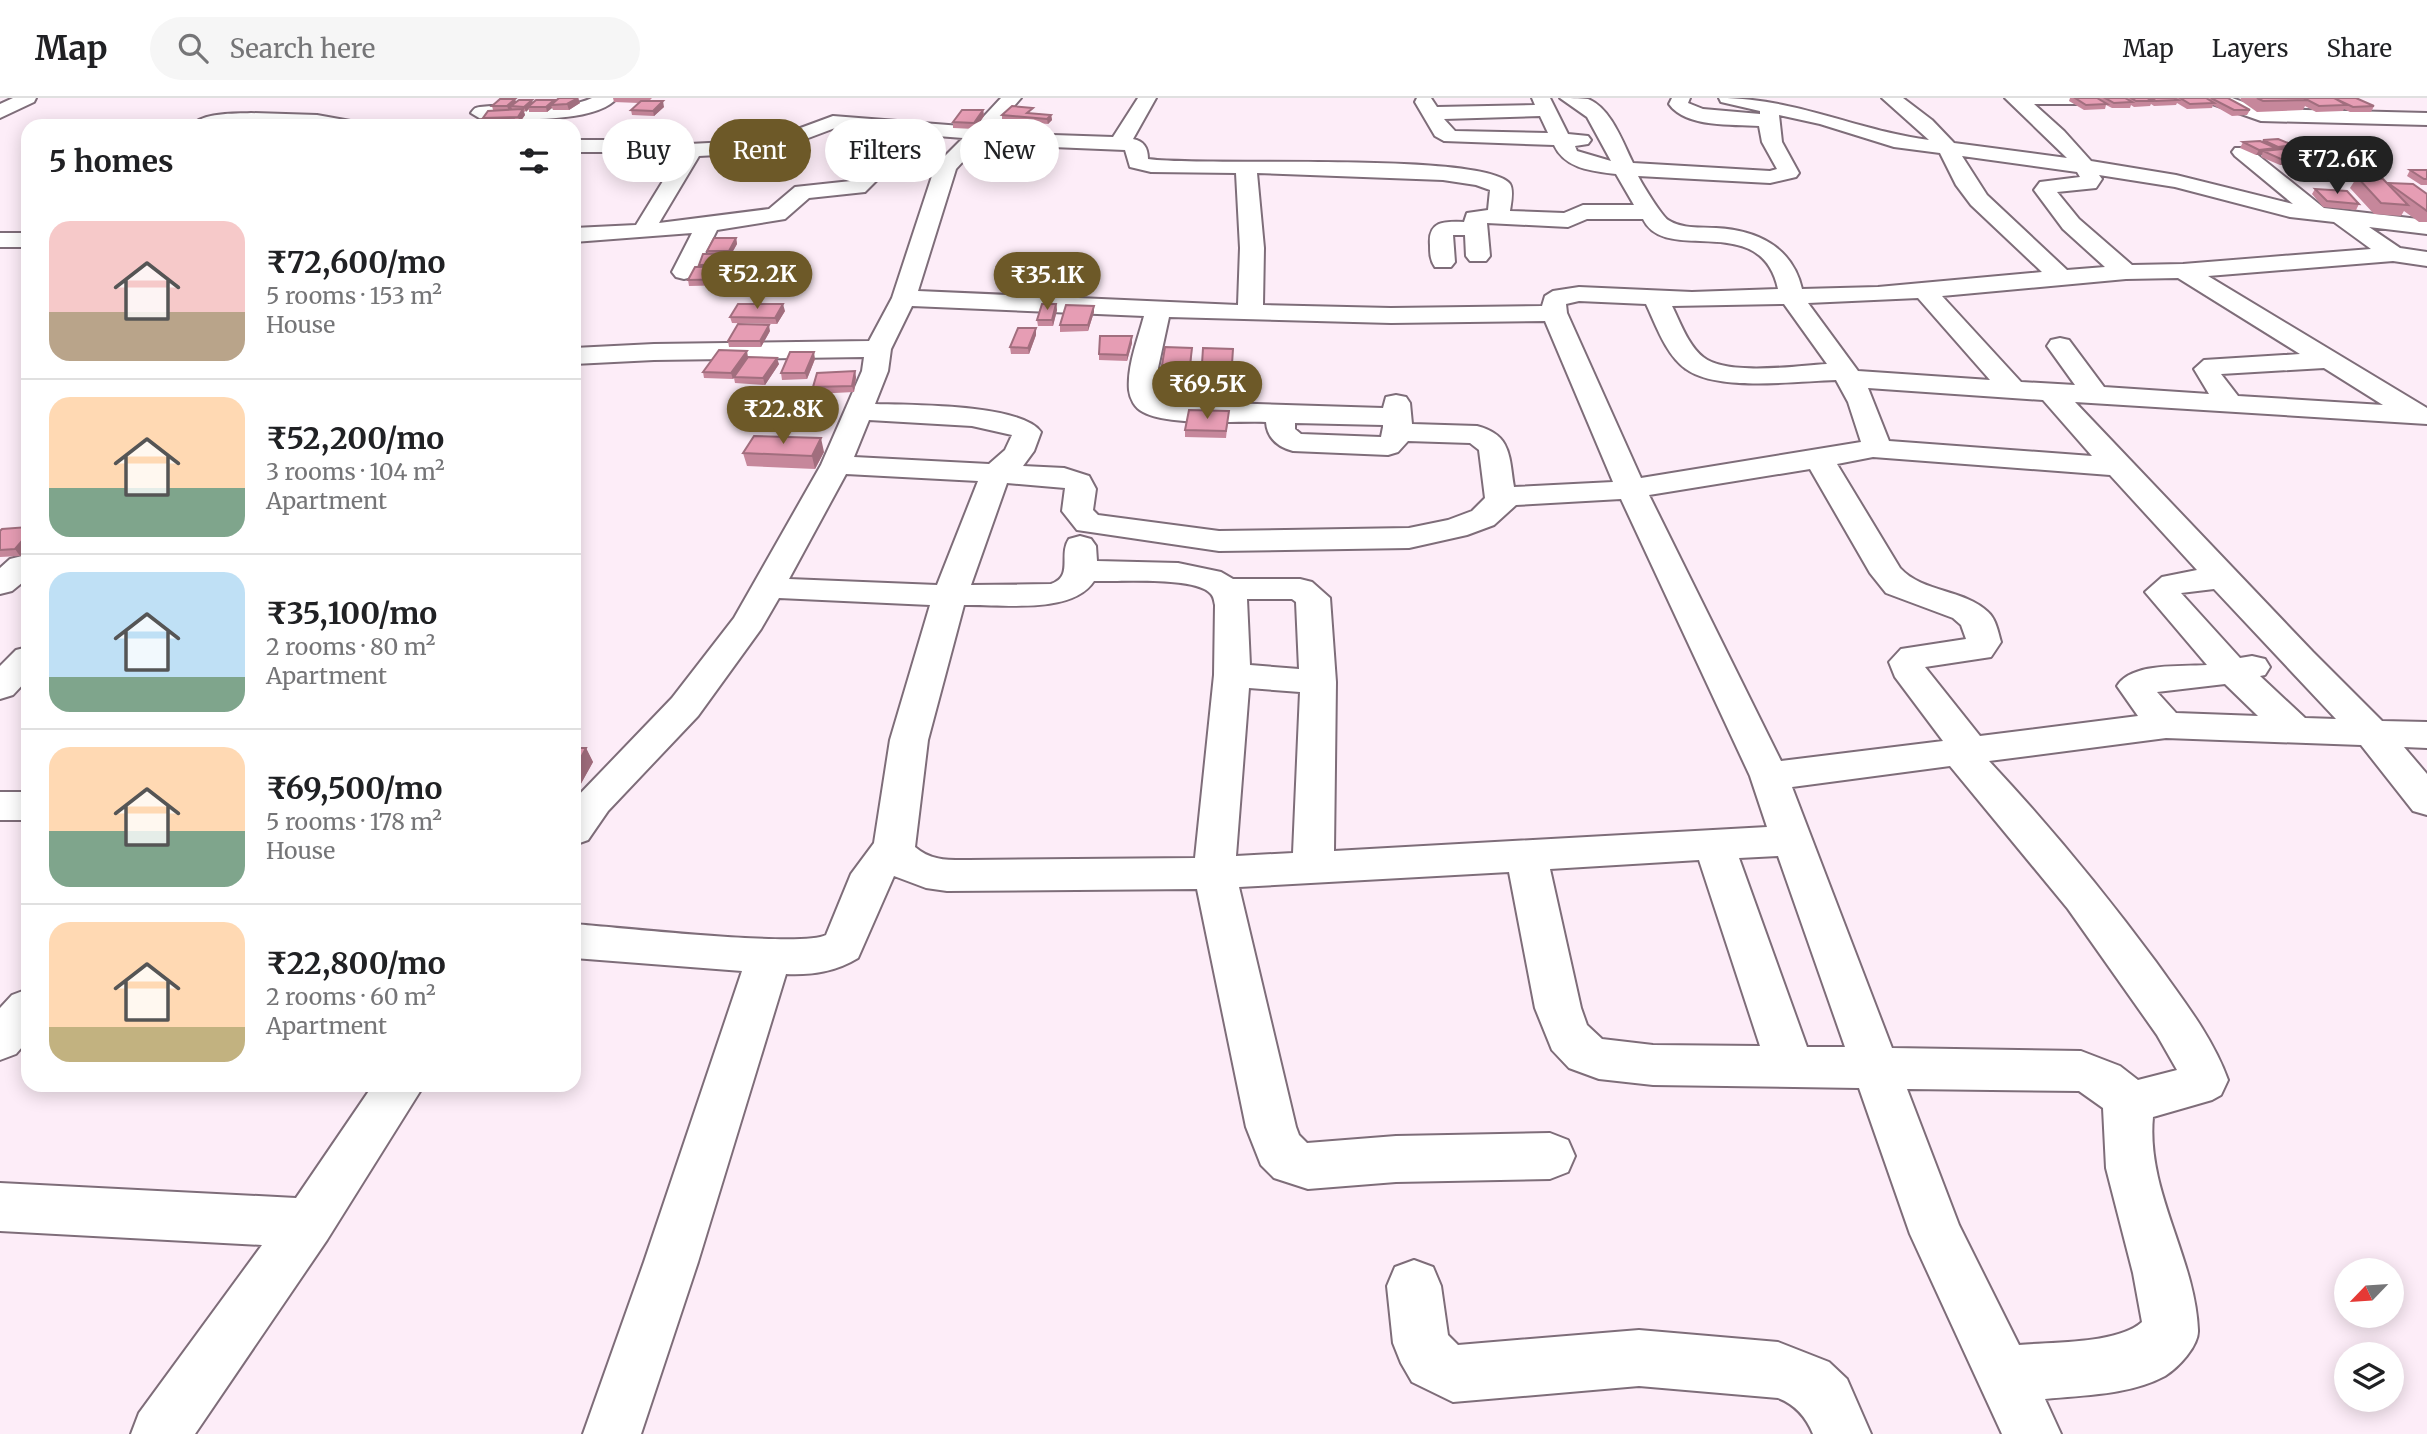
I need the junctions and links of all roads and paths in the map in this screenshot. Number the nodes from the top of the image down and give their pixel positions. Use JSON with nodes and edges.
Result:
{"nodes":[{"id":1,"x":27,"y":98,"type":"edge"},
{"id":2,"x":501,"y":98,"type":"edge"},
{"id":3,"x":608,"y":98,"type":"edge"},
{"id":4,"x":1012,"y":98,"type":"edge"},
{"id":5,"x":1147,"y":98,"type":"edge"},
{"id":6,"x":1474,"y":98,"type":"edge"},
{"id":7,"x":1569,"y":98,"type":"edge"},
{"id":8,"x":1681,"y":98,"type":"edge"},
{"id":9,"x":1728,"y":98,"type":"edge"},
{"id":10,"x":1891,"y":98,"type":"edge"},
{"id":11,"x":2100,"y":98,"type":"edge"},
{"id":12,"x":2214,"y":98,"type":"edge"},
{"id":13,"x":2015,"y":99,"type":"edge"},
{"id":14,"x":2056,"y":99,"type":"edge"},
{"id":15,"x":1545,"y":106,"type":"edge"},
{"id":16,"x":0,"y":112,"type":"edge"},
{"id":17,"x":481,"y":113,"type":"junction"},
{"id":18,"x":1769,"y":113,"type":"junction"},
{"id":19,"x":1597,"y":118,"type":"junction"},
{"id":20,"x":473,"y":119,"type":"edge"},
{"id":21,"x":992,"y":119,"type":"edge"},
{"id":22,"x":2038,"y":119,"type":"junction"},
{"id":23,"x":2427,"y":119,"type":"edge"},
{"id":24,"x":960,"y":134,"type":"edge"},
{"id":25,"x":1561,"y":139,"type":"junction"},
{"id":26,"x":1059,"y":140,"type":"edge"},
{"id":27,"x":1615,"y":141,"type":"junction"},
{"id":28,"x":1121,"y":143,"type":"junction"},
{"id":29,"x":581,"y":146,"type":"edge"},
{"id":30,"x":602,"y":146,"type":"edge"},
{"id":31,"x":1946,"y":146,"type":"junction"},
{"id":32,"x":695,"y":150,"type":"edge"},
{"id":33,"x":960,"y":152,"type":"edge"},
{"id":34,"x":2242,"y":152,"type":"edge"},
{"id":35,"x":2179,"y":161,"type":"dead end"},
{"id":36,"x":2086,"y":166,"type":"junction"},
{"id":37,"x":946,"y":167,"type":"edge"},
{"id":38,"x":1246,"y":167,"type":"junction"},
{"id":39,"x":1625,"y":169,"type":"junction"},
{"id":40,"x":2152,"y":177,"type":"junction"},
{"id":41,"x":675,"y":182,"type":"edge"},
{"id":42,"x":862,"y":182,"type":"edge"},
{"id":43,"x":941,"y":182,"type":"edge"},
{"id":44,"x":1652,"y":212,"type":"junction"},
{"id":45,"x":1499,"y":216,"type":"junction"},
{"id":46,"x":2331,"y":216,"type":"junction"},
{"id":47,"x":708,"y":225,"type":"junction"},
{"id":48,"x":2427,"y":227,"type":"edge"},
{"id":49,"x":1476,"y":229,"type":"junction"},
{"id":50,"x":643,"y":231,"type":"junction"},
{"id":51,"x":2011,"y":231,"type":"junction"},
{"id":52,"x":2079,"y":231,"type":"junction"},
{"id":53,"x":581,"y":235,"type":"edge"},
{"id":54,"x":2393,"y":254,"type":"junction"},
{"id":55,"x":1478,"y":256,"type":"dead end"},
{"id":56,"x":2427,"y":259,"type":"edge"},
{"id":57,"x":1443,"y":261,"type":"dead end"},
{"id":58,"x":2183,"y":271,"type":"junction"},
{"id":59,"x":684,"y":272,"type":"dead end"},
{"id":60,"x":2126,"y":272,"type":"junction"},
{"id":61,"x":2063,"y":279,"type":"junction"},
{"id":62,"x":1924,"y":290,"type":"junction"},
{"id":63,"x":1655,"y":297,"type":"junction"},
{"id":64,"x":1791,"y":297,"type":"junction"},
{"id":65,"x":904,"y":298,"type":"junction"},
{"id":66,"x":1159,"y":308,"type":"junction"},
{"id":67,"x":1251,"y":312,"type":"junction"},
{"id":68,"x":1554,"y":313,"type":"junction"},
{"id":69,"x":2060,"y":346,"type":"dead end"},
{"id":70,"x":878,"y":349,"type":"junction"},
{"id":71,"x":581,"y":356,"type":"edge"},
{"id":72,"x":2331,"y":360,"type":"junction"},
{"id":73,"x":2162,"y":369,"type":"dead end"},
{"id":74,"x":1847,"y":375,"type":"junction"},
{"id":75,"x":2012,"y":388,"type":"junction"},
{"id":76,"x":2052,"y":393,"type":"junction"},
{"id":77,"x":2097,"y":396,"type":"junction"},
{"id":78,"x":2185,"y":401,"type":"junction"},
{"id":79,"x":2230,"y":404,"type":"junction"},
{"id":80,"x":859,"y":411,"type":"junction"},
{"id":81,"x":2425,"y":417,"type":"edge"},
{"id":82,"x":1871,"y":448,"type":"junction"},
{"id":83,"x":1818,"y":457,"type":"junction"},
{"id":84,"x":836,"y":466,"type":"junction"},
{"id":85,"x":2118,"y":467,"type":"junction"},
{"id":86,"x":996,"y":473,"type":"junction"},
{"id":87,"x":1631,"y":489,"type":"junction"},
{"id":88,"x":1501,"y":500,"type":"junction"},
{"id":89,"x":1088,"y":523,"type":"junction"},
{"id":90,"x":1082,"y":571,"type":"junction"},
{"id":91,"x":2223,"y":578,"type":"junction"},
{"id":92,"x":768,"y":588,"type":"junction"},
{"id":93,"x":1226,"y":589,"type":"junction"},
{"id":94,"x":950,"y":595,"type":"junction"},
{"id":95,"x":2300,"y":660,"type":"junction"},
{"id":96,"x":2232,"y":671,"type":"junction"},
{"id":97,"x":1232,"y":675,"type":"junction"},
{"id":98,"x":1318,"y":682,"type":"junction"},
{"id":99,"x":2166,"y":725,"type":"junction"},
{"id":100,"x":2297,"y":731,"type":"junction"},
{"id":101,"x":2373,"y":734,"type":"junction"},
{"id":102,"x":2427,"y":736,"type":"edge"},
{"id":103,"x":1966,"y":752,"type":"junction"},
{"id":104,"x":1769,"y":776,"type":"junction"},
{"id":105,"x":2427,"y":801,"type":"edge"},
{"id":106,"x":0,"y":806,"type":"edge"},
{"id":107,"x":21,"y":806,"type":"edge"},
{"id":108,"x":581,"y":811,"type":"edge"},
{"id":109,"x":1794,"y":840,"type":"junction"},
{"id":110,"x":1714,"y":844,"type":"junction"},
{"id":111,"x":894,"y":848,"type":"junction"},
{"id":112,"x":1527,"y":855,"type":"junction"},
{"id":113,"x":1313,"y":867,"type":"junction"},
{"id":114,"x":1215,"y":873,"type":"junction"},
{"id":115,"x":581,"y":942,"type":"edge"},
{"id":116,"x":769,"y":956,"type":"junction"},
{"id":117,"x":21,"y":1016,"type":"edge"},
{"id":118,"x":0,"y":1041,"type":"edge"},
{"id":119,"x":1791,"y":1068,"type":"junction"},
{"id":120,"x":1875,"y":1069,"type":"junction"},
{"id":121,"x":395,"y":1092,"type":"edge"},
{"id":122,"x":2130,"y":1105,"type":"junction"},
{"id":123,"x":1550,"y":1156,"type":"dead end"},
{"id":124,"x":0,"y":1207,"type":"edge"},
{"id":125,"x":309,"y":1223,"type":"junction"},
{"id":126,"x":1414,"y":1286,"type":"dead end"},
{"id":127,"x":2004,"y":1375,"type":"junction"},
{"id":128,"x":160,"y":1434,"type":"edge"},
{"id":129,"x":612,"y":1434,"type":"edge"},
{"id":130,"x":1843,"y":1434,"type":"edge"},
{"id":131,"x":2032,"y":1434,"type":"edge"}],
"edges":[{"from":1,"to":16,"type":"street"},
{"from":2,"to":17,"type":"street"},
{"from":3,"to":17,"type":"street"},
{"from":4,"to":21,"type":"street"},
{"from":5,"to":28,"type":"street"},
{"from":6,"to":15,"type":"street"},
{"from":7,"to":19,"type":"street"},
{"from":8,"to":18,"type":"street"},
{"from":9,"to":18,"type":"street"},
{"from":10,"to":31,"type":"street"},
{"from":11,"to":14,"type":"street"},
{"from":12,"to":23,"type":"street"},
{"from":13,"to":14,"type":"street"},
{"from":13,"to":22,"type":"street"},
{"from":14,"to":22,"type":"street"},
{"from":15,"to":19,"type":"street"},
{"from":15,"to":25,"type":"street"},
{"from":15,"to":25,"type":"street"},
{"from":17,"to":20,"type":"street"},
{"from":18,"to":31,"type":"street"},
{"from":18,"to":39,"type":"street"},
{"from":19,"to":27,"type":"street"},
{"from":22,"to":36,"type":"street"},
{"from":24,"to":32,"type":"street"},
{"from":25,"to":27,"type":"street"},
{"from":25,"to":39,"type":"street"},
{"from":26,"to":28,"type":"street"},
{"from":27,"to":39,"type":"street"},
{"from":28,"to":38,"type":"street"},
{"from":29,"to":30,"type":"street"},
{"from":31,"to":36,"type":"street"},
{"from":31,"to":51,"type":"street"},
{"from":33,"to":37,"type":"street"},
{"from":34,"to":46,"type":"street"},
{"from":35,"to":40,"type":"street"},
{"from":36,"to":40,"type":"street"},
{"from":36,"to":52,"type":"street"},
{"from":38,"to":45,"type":"street"},
{"from":38,"to":67,"type":"street"},
{"from":39,"to":44,"type":"street"},
{"from":40,"to":46,"type":"street"},
{"from":41,"to":50,"type":"street"},
{"from":42,"to":47,"type":"street"},
{"from":43,"to":65,"type":"street"},
{"from":44,"to":45,"type":"street"},
{"from":44,"to":64,"type":"street"},
{"from":45,"to":49,"type":"street"},
{"from":46,"to":48,"type":"street"},
{"from":46,"to":54,"type":"street"},
{"from":47,"to":50,"type":"street"},
{"from":47,"to":59,"type":"street"},
{"from":49,"to":55,"type":"street"},
{"from":49,"to":57,"type":"street"},
{"from":50,"to":53,"type":"street"},
{"from":51,"to":52,"type":"street"},
{"from":51,"to":61,"type":"street"},
{"from":52,"to":60,"type":"street"},
{"from":54,"to":56,"type":"street"},
{"from":54,"to":58,"type":"street"},
{"from":58,"to":60,"type":"street"},
{"from":58,"to":72,"type":"street"},
{"from":60,"to":61,"type":"street"},
{"from":61,"to":62,"type":"street"},
{"from":62,"to":64,"type":"street"},
{"from":62,"to":75,"type":"street"},
{"from":63,"to":64,"type":"street"},
{"from":63,"to":68,"type":"street"},
{"from":63,"to":74,"type":"street"},
{"from":64,"to":74,"type":"street"},
{"from":65,"to":66,"type":"street"},
{"from":65,"to":70,"type":"street"},
{"from":66,"to":67,"type":"street"},
{"from":66,"to":88,"type":"street"},
{"from":67,"to":68,"type":"street"},
{"from":68,"to":87,"type":"street"},
{"from":69,"to":77,"type":"street"},
{"from":70,"to":71,"type":"street"},
{"from":70,"to":80,"type":"street"},
{"from":72,"to":79,"type":"street"},
{"from":72,"to":81,"type":"street"},
{"from":73,"to":78,"type":"street"},
{"from":74,"to":75,"type":"street"},
{"from":74,"to":82,"type":"street"},
{"from":75,"to":76,"type":"street"},
{"from":76,"to":77,"type":"street"},
{"from":76,"to":85,"type":"street"},
{"from":77,"to":78,"type":"street"},
{"from":78,"to":79,"type":"street"},
{"from":79,"to":81,"type":"street"},
{"from":80,"to":84,"type":"street"},
{"from":80,"to":86,"type":"street"},
{"from":82,"to":83,"type":"street"},
{"from":82,"to":85,"type":"street"},
{"from":83,"to":87,"type":"street"},
{"from":83,"to":103,"type":"street"},
{"from":84,"to":86,"type":"street"},
{"from":84,"to":92,"type":"street"},
{"from":85,"to":91,"type":"street"},
{"from":86,"to":89,"type":"street"},
{"from":86,"to":94,"type":"street"},
{"from":87,"to":88,"type":"street"},
{"from":87,"to":104,"type":"street"},
{"from":88,"to":89,"type":"street"},
{"from":89,"to":90,"type":"street"},
{"from":90,"to":93,"type":"street"},
{"from":90,"to":94,"type":"street"},
{"from":91,"to":95,"type":"street"},
{"from":91,"to":96,"type":"street"},
{"from":92,"to":94,"type":"street"},
{"from":92,"to":108,"type":"street"},
{"from":93,"to":97,"type":"street"},
{"from":93,"to":98,"type":"street"},
{"from":94,"to":111,"type":"street"},
{"from":95,"to":96,"type":"street"},
{"from":95,"to":101,"type":"street"},
{"from":96,"to":99,"type":"street"},
{"from":96,"to":100,"type":"street"},
{"from":97,"to":98,"type":"street"},
{"from":97,"to":114,"type":"street"},
{"from":98,"to":113,"type":"street"},
{"from":99,"to":100,"type":"street"},
{"from":99,"to":103,"type":"street"},
{"from":100,"to":101,"type":"street"},
{"from":101,"to":102,"type":"street"},
{"from":101,"to":105,"type":"street"},
{"from":103,"to":104,"type":"street"},
{"from":103,"to":122,"type":"street"},
{"from":104,"to":109,"type":"street"},
{"from":106,"to":107,"type":"street"},
{"from":109,"to":110,"type":"street"},
{"from":109,"to":120,"type":"street"},
{"from":110,"to":112,"type":"street"},
{"from":110,"to":119,"type":"street"},
{"from":111,"to":114,"type":"street"},
{"from":111,"to":116,"type":"street"},
{"from":112,"to":113,"type":"street"},
{"from":112,"to":119,"type":"street"},
{"from":113,"to":114,"type":"street"},
{"from":114,"to":123,"type":"street"},
{"from":115,"to":116,"type":"street"},
{"from":116,"to":129,"type":"street"},
{"from":117,"to":118,"type":"street"},
{"from":119,"to":120,"type":"street"},
{"from":120,"to":122,"type":"street"},
{"from":120,"to":127,"type":"street"},
{"from":121,"to":125,"type":"street"},
{"from":122,"to":127,"type":"street"},
{"from":124,"to":125,"type":"street"},
{"from":125,"to":128,"type":"street"},
{"from":126,"to":130,"type":"street"},
{"from":127,"to":131,"type":"street"}]}
